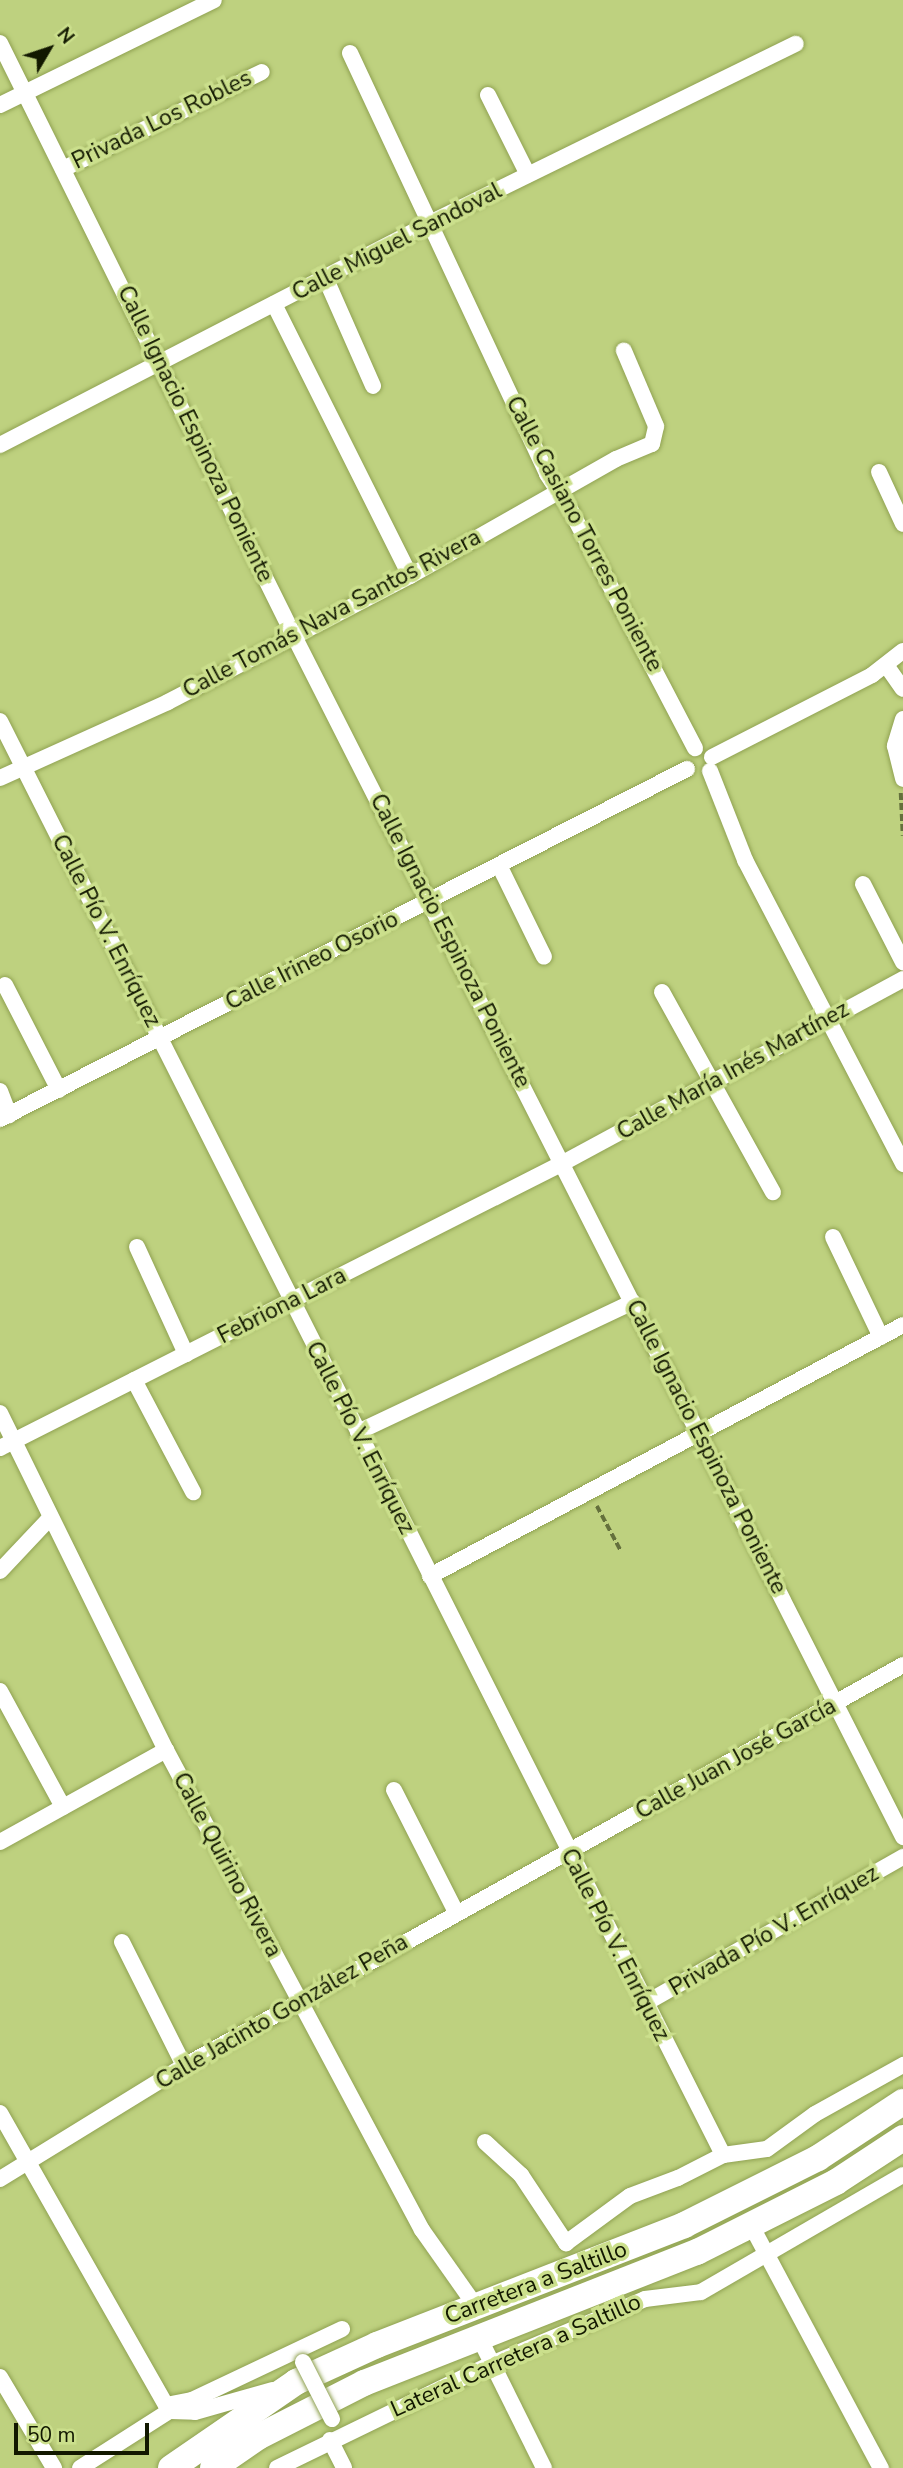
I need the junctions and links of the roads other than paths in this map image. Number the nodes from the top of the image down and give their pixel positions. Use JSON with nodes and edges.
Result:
{"nodes":[{"id":1,"x":214,"y":0,"type":"edge"},
{"id":2,"x":0,"y":43,"type":"edge"},
{"id":3,"x":796,"y":44,"type":"dead end"},
{"id":4,"x":350,"y":53,"type":"dead end"},
{"id":5,"x":262,"y":72,"type":"dead end"},
{"id":6,"x":25,"y":92,"type":"junction"},
{"id":7,"x":488,"y":95,"type":"dead end"},
{"id":8,"x":0,"y":104,"type":"edge"},
{"id":9,"x":63,"y":169,"type":"junction"},
{"id":10,"x":528,"y":175,"type":"junction"},
{"id":11,"x":432,"y":222,"type":"junction"},
{"id":12,"x":325,"y":277,"type":"junction"},
{"id":13,"x":274,"y":304,"type":"junction"},
{"id":14,"x":624,"y":351,"type":"dead end"},
{"id":15,"x":160,"y":362,"type":"junction"},
{"id":16,"x":373,"y":386,"type":"dead end"},
{"id":17,"x":0,"y":444,"type":"edge"},
{"id":18,"x":879,"y":472,"type":"dead end"},
{"id":19,"x":556,"y":493,"type":"junction"},
{"id":20,"x":903,"y":524,"type":"edge"},
{"id":21,"x":410,"y":576,"type":"junction"},
{"id":22,"x":293,"y":634,"type":"junction"},
{"id":23,"x":903,"y":651,"type":"edge"},
{"id":24,"x":886,"y":665,"type":"junction"},
{"id":25,"x":903,"y":689,"type":"edge"},
{"id":26,"x":903,"y":719,"type":"edge"},
{"id":27,"x":0,"y":721,"type":"edge"},
{"id":28,"x":695,"y":748,"type":"junction"},
{"id":29,"x":711,"y":764,"type":"junction"},
{"id":30,"x":23,"y":766,"type":"junction"},
{"id":31,"x":687,"y":769,"type":"junction"},
{"id":32,"x":0,"y":778,"type":"edge"},
{"id":33,"x":902,"y":778,"type":"edge"},
{"id":34,"x":499,"y":865,"type":"junction"},
{"id":35,"x":863,"y":884,"type":"dead end"},
{"id":36,"x":430,"y":901,"type":"junction"},
{"id":37,"x":544,"y":957,"type":"dead end"},
{"id":38,"x":903,"y":962,"type":"edge"},
{"id":39,"x":903,"y":979,"type":"edge"},
{"id":40,"x":5,"y":985,"type":"dead end"},
{"id":41,"x":662,"y":992,"type":"dead end"},
{"id":42,"x":830,"y":1018,"type":"junction"},
{"id":43,"x":160,"y":1038,"type":"junction"},
{"id":44,"x":714,"y":1081,"type":"junction"},
{"id":45,"x":59,"y":1090,"type":"junction"},
{"id":46,"x":0,"y":1091,"type":"edge"},
{"id":47,"x":4,"y":1117,"type":"edge"},
{"id":48,"x":563,"y":1163,"type":"junction"},
{"id":49,"x":903,"y":1164,"type":"edge"},
{"id":50,"x":773,"y":1192,"type":"dead end"},
{"id":51,"x":833,"y":1237,"type":"dead end"},
{"id":52,"x":136,"y":1247,"type":"dead end"},
{"id":53,"x":291,"y":1301,"type":"junction"},
{"id":54,"x":633,"y":1303,"type":"junction"},
{"id":55,"x":903,"y":1325,"type":"edge"},
{"id":56,"x":881,"y":1338,"type":"junction"},
{"id":57,"x":186,"y":1354,"type":"junction"},
{"id":58,"x":134,"y":1380,"type":"junction"},
{"id":59,"x":0,"y":1413,"type":"edge"},
{"id":60,"x":358,"y":1432,"type":"junction"},
{"id":61,"x":700,"y":1434,"type":"junction"},
{"id":62,"x":7,"y":1445,"type":"edge"},
{"id":63,"x":193,"y":1492,"type":"dead end"},
{"id":64,"x":50,"y":1518,"type":"junction"},
{"id":65,"x":0,"y":1571,"type":"edge"},
{"id":66,"x":429,"y":1576,"type":"junction"},
{"id":67,"x":903,"y":1665,"type":"edge"},
{"id":68,"x":0,"y":1691,"type":"edge"},
{"id":69,"x":836,"y":1704,"type":"junction"},
{"id":70,"x":166,"y":1750,"type":"junction"},
{"id":71,"x":394,"y":1790,"type":"dead end"},
{"id":72,"x":63,"y":1807,"type":"junction"},
{"id":73,"x":903,"y":1837,"type":"edge"},
{"id":74,"x":0,"y":1842,"type":"edge"},
{"id":75,"x":568,"y":1853,"type":"junction"},
{"id":76,"x":903,"y":1857,"type":"edge"},
{"id":77,"x":456,"y":1912,"type":"junction"},
{"id":78,"x":122,"y":1942,"type":"dead end"},
{"id":79,"x":301,"y":2001,"type":"junction"},
{"id":80,"x":644,"y":2004,"type":"junction"},
{"id":81,"x":903,"y":2065,"type":"edge"},
{"id":82,"x":184,"y":2066,"type":"junction"},
{"id":83,"x":903,"y":2102,"type":"edge"},
{"id":84,"x":0,"y":2113,"type":"edge"},
{"id":85,"x":903,"y":2138,"type":"edge"},
{"id":86,"x":485,"y":2142,"type":"dead end"},
{"id":87,"x":723,"y":2155,"type":"junction"},
{"id":88,"x":28,"y":2163,"type":"junction"},
{"id":89,"x":903,"y":2175,"type":"edge"},
{"id":90,"x":0,"y":2179,"type":"edge"},
{"id":91,"x":751,"y":2225,"type":"junction"},
{"id":92,"x":765,"y":2254,"type":"junction"},
{"id":93,"x":475,"y":2305,"type":"junction"},
{"id":94,"x":342,"y":2329,"type":"dead end"},
{"id":95,"x":479,"y":2337,"type":"junction"},
{"id":96,"x":491,"y":2364,"type":"junction"},
{"id":97,"x":300,"y":2372,"type":"junction"},
{"id":98,"x":0,"y":2377,"type":"edge"},
{"id":99,"x":167,"y":2408,"type":"junction"},
{"id":100,"x":332,"y":2419,"type":"dead end"},
{"id":101,"x":330,"y":2440,"type":"junction"},
{"id":102,"x":54,"y":2468,"type":"edge"},
{"id":103,"x":80,"y":2468,"type":"edge"},
{"id":104,"x":171,"y":2468,"type":"edge"},
{"id":105,"x":213,"y":2468,"type":"edge"},
{"id":106,"x":276,"y":2468,"type":"edge"},
{"id":107,"x":344,"y":2468,"type":"edge"},
{"id":108,"x":544,"y":2468,"type":"edge"},
{"id":109,"x":881,"y":2468,"type":"edge"}],
"edges":[{"from":1,"to":6,"type":"street"},
{"from":2,"to":6,"type":"street","name":"Calle Ignacio Espinoza Poniente"},
{"from":3,"to":10,"type":"street","name":"Calle Miguel Sandoval"},
{"from":4,"to":11,"type":"street","name":"Calle Casiano Torres Poniente"},
{"from":5,"to":9,"type":"street","name":"Privada Los Robles"},
{"from":6,"to":8,"type":"street"},
{"from":6,"to":9,"type":"street","name":"Calle Ignacio Espinoza Poniente"},
{"from":7,"to":10,"type":"street"},
{"from":9,"to":15,"type":"street","name":"Calle Ignacio Espinoza Poniente"},
{"from":10,"to":11,"type":"street","name":"Calle Miguel Sandoval"},
{"from":11,"to":12,"type":"street","name":"Calle Miguel Sandoval"},
{"from":11,"to":19,"type":"street","name":"Calle Casiano Torres Poniente"},
{"from":12,"to":13,"type":"street","name":"Calle Miguel Sandoval"},
{"from":12,"to":16,"type":"street"},
{"from":13,"to":15,"type":"street","name":"Calle Miguel Sandoval"},
{"from":13,"to":21,"type":"street"},
{"from":14,"to":19,"type":"street","name":"Calle Tomás Nava Santos Rivera"},
{"from":15,"to":17,"type":"street","name":"Calle Miguel Sandoval"},
{"from":15,"to":22,"type":"street","name":"Calle Ignacio Espinoza Poniente"},
{"from":18,"to":20,"type":"street"},
{"from":19,"to":21,"type":"street","name":"Calle Tomás Nava Santos Rivera"},
{"from":19,"to":28,"type":"street","name":"Calle Casiano Torres Poniente"},
{"from":21,"to":22,"type":"street","name":"Calle Tomás Nava Santos Rivera"},
{"from":22,"to":30,"type":"street","name":"Calle Tomás Nava Santos Rivera"},
{"from":22,"to":36,"type":"street","name":"Calle Ignacio Espinoza Poniente"},
{"from":23,"to":24,"type":"street"},
{"from":24,"to":25,"type":"street"},
{"from":24,"to":29,"type":"street"},
{"from":26,"to":33,"type":"street"},
{"from":27,"to":30,"type":"street","name":"Calle Pío V. Enríquez"},
{"from":28,"to":29,"type":"street"},
{"from":28,"to":31,"type":"street"},
{"from":29,"to":31,"type":"street"},
{"from":29,"to":42,"type":"street"},
{"from":30,"to":32,"type":"street","name":"Calle Tomás Nava Santos Rivera"},
{"from":30,"to":43,"type":"street","name":"Calle Pío V. Enríquez"},
{"from":31,"to":34,"type":"street","name":"Calle Irineo Osorio"},
{"from":34,"to":36,"type":"street","name":"Calle Irineo Osorio"},
{"from":34,"to":37,"type":"street"},
{"from":35,"to":38,"type":"street"},
{"from":36,"to":43,"type":"street","name":"Calle Irineo Osorio"},
{"from":36,"to":48,"type":"street","name":"Calle Ignacio Espinoza Poniente"},
{"from":39,"to":42,"type":"street","name":"Calle María Inés Martínez"},
{"from":40,"to":45,"type":"street"},
{"from":41,"to":44,"type":"street"},
{"from":42,"to":44,"type":"street","name":"Calle María Inés Martínez"},
{"from":42,"to":49,"type":"street"},
{"from":43,"to":45,"type":"street","name":"Calle Irineo Osorio"},
{"from":43,"to":53,"type":"street","name":"Calle Pío V. Enríquez"},
{"from":44,"to":48,"type":"street","name":"Calle María Inés Martínez"},
{"from":44,"to":50,"type":"street"},
{"from":45,"to":47,"type":"street","name":"Calle Irineo Osorio"},
{"from":46,"to":47,"type":"street"},
{"from":48,"to":53,"type":"street","name":"Febriona Lara"},
{"from":48,"to":54,"type":"street","name":"Calle Ignacio Espinoza Poniente"},
{"from":51,"to":56,"type":"street"},
{"from":52,"to":57,"type":"street"},
{"from":53,"to":57,"type":"street","name":"Febriona Lara"},
{"from":53,"to":60,"type":"street","name":"Calle Pío V. Enríquez"},
{"from":54,"to":60,"type":"street"},
{"from":54,"to":61,"type":"street","name":"Calle Ignacio Espinoza Poniente"},
{"from":55,"to":56,"type":"street"},
{"from":56,"to":61,"type":"street"},
{"from":57,"to":58,"type":"street","name":"Febriona Lara"},
{"from":58,"to":62,"type":"street","name":"Febriona Lara"},
{"from":58,"to":63,"type":"street"},
{"from":59,"to":62,"type":"street","name":"Calle Quirino Rivera"},
{"from":60,"to":66,"type":"street","name":"Calle Pío V. Enríquez"},
{"from":61,"to":66,"type":"street"},
{"from":61,"to":69,"type":"street","name":"Calle Ignacio Espinoza Poniente"},
{"from":62,"to":64,"type":"street","name":"Calle Quirino Rivera"},
{"from":64,"to":65,"type":"street"},
{"from":64,"to":70,"type":"street","name":"Calle Quirino Rivera"},
{"from":66,"to":75,"type":"street","name":"Calle Pío V. Enríquez"},
{"from":67,"to":69,"type":"street","name":"Calle Juan José García"},
{"from":68,"to":72,"type":"street"},
{"from":69,"to":73,"type":"street","name":"Calle Ignacio Espinoza Poniente"},
{"from":69,"to":75,"type":"street","name":"Calle Juan José García"},
{"from":70,"to":72,"type":"street"},
{"from":70,"to":79,"type":"street","name":"Calle Quirino Rivera"},
{"from":71,"to":77,"type":"street"},
{"from":72,"to":74,"type":"street"},
{"from":75,"to":77,"type":"street","name":"Calle Jacinto González Peña"},
{"from":75,"to":80,"type":"street","name":"Calle Pío V. Enríquez"},
{"from":76,"to":80,"type":"street","name":"Privada Pío V. Enríquez"},
{"from":77,"to":79,"type":"street","name":"Calle Jacinto González Peña"},
{"from":78,"to":82,"type":"street"},
{"from":79,"to":82,"type":"street","name":"Calle Jacinto González Peña"},
{"from":79,"to":93,"type":"street","name":"Calle Quirino Rivera"},
{"from":80,"to":87,"type":"street","name":"Calle Pío V. Enríquez"},
{"from":81,"to":87,"type":"street"},
{"from":82,"to":88,"type":"street","name":"Calle Jacinto González Peña"},
{"from":83,"to":93,"type":"main road","name":"Carretera a Saltillo"},
{"from":84,"to":88,"type":"street"},
{"from":85,"to":91,"type":"main road","name":"Carretera a Saltillo"},
{"from":86,"to":87,"type":"street"},
{"from":88,"to":90,"type":"street","name":"Calle Jacinto González Peña"},
{"from":88,"to":99,"type":"street"},
{"from":89,"to":92,"type":"street","name":"Lateral Carretera a Saltillo"},
{"from":91,"to":92,"type":"street"},
{"from":91,"to":95,"type":"main road","name":"Carretera a Saltillo"},
{"from":92,"to":96,"type":"street","name":"Lateral Carretera a Saltillo"},
{"from":92,"to":109,"type":"street"},
{"from":93,"to":97,"type":"main road","name":"Carretera a Saltillo"},
{"from":94,"to":99,"type":"street"},
{"from":95,"to":96,"type":"street"},
{"from":95,"to":105,"type":"main road","name":"Carretera a Saltillo"},
{"from":96,"to":101,"type":"street","name":"Lateral Carretera a Saltillo"},
{"from":96,"to":108,"type":"street"},
{"from":97,"to":99,"type":"street"},
{"from":97,"to":100,"type":"street","bridge":true},
{"from":97,"to":104,"type":"main road","name":"Carretera a Saltillo"},
{"from":98,"to":102,"type":"street"},
{"from":99,"to":103,"type":"street"},
{"from":101,"to":106,"type":"street","name":"Lateral Carretera a Saltillo"},
{"from":101,"to":107,"type":"street"}]}
